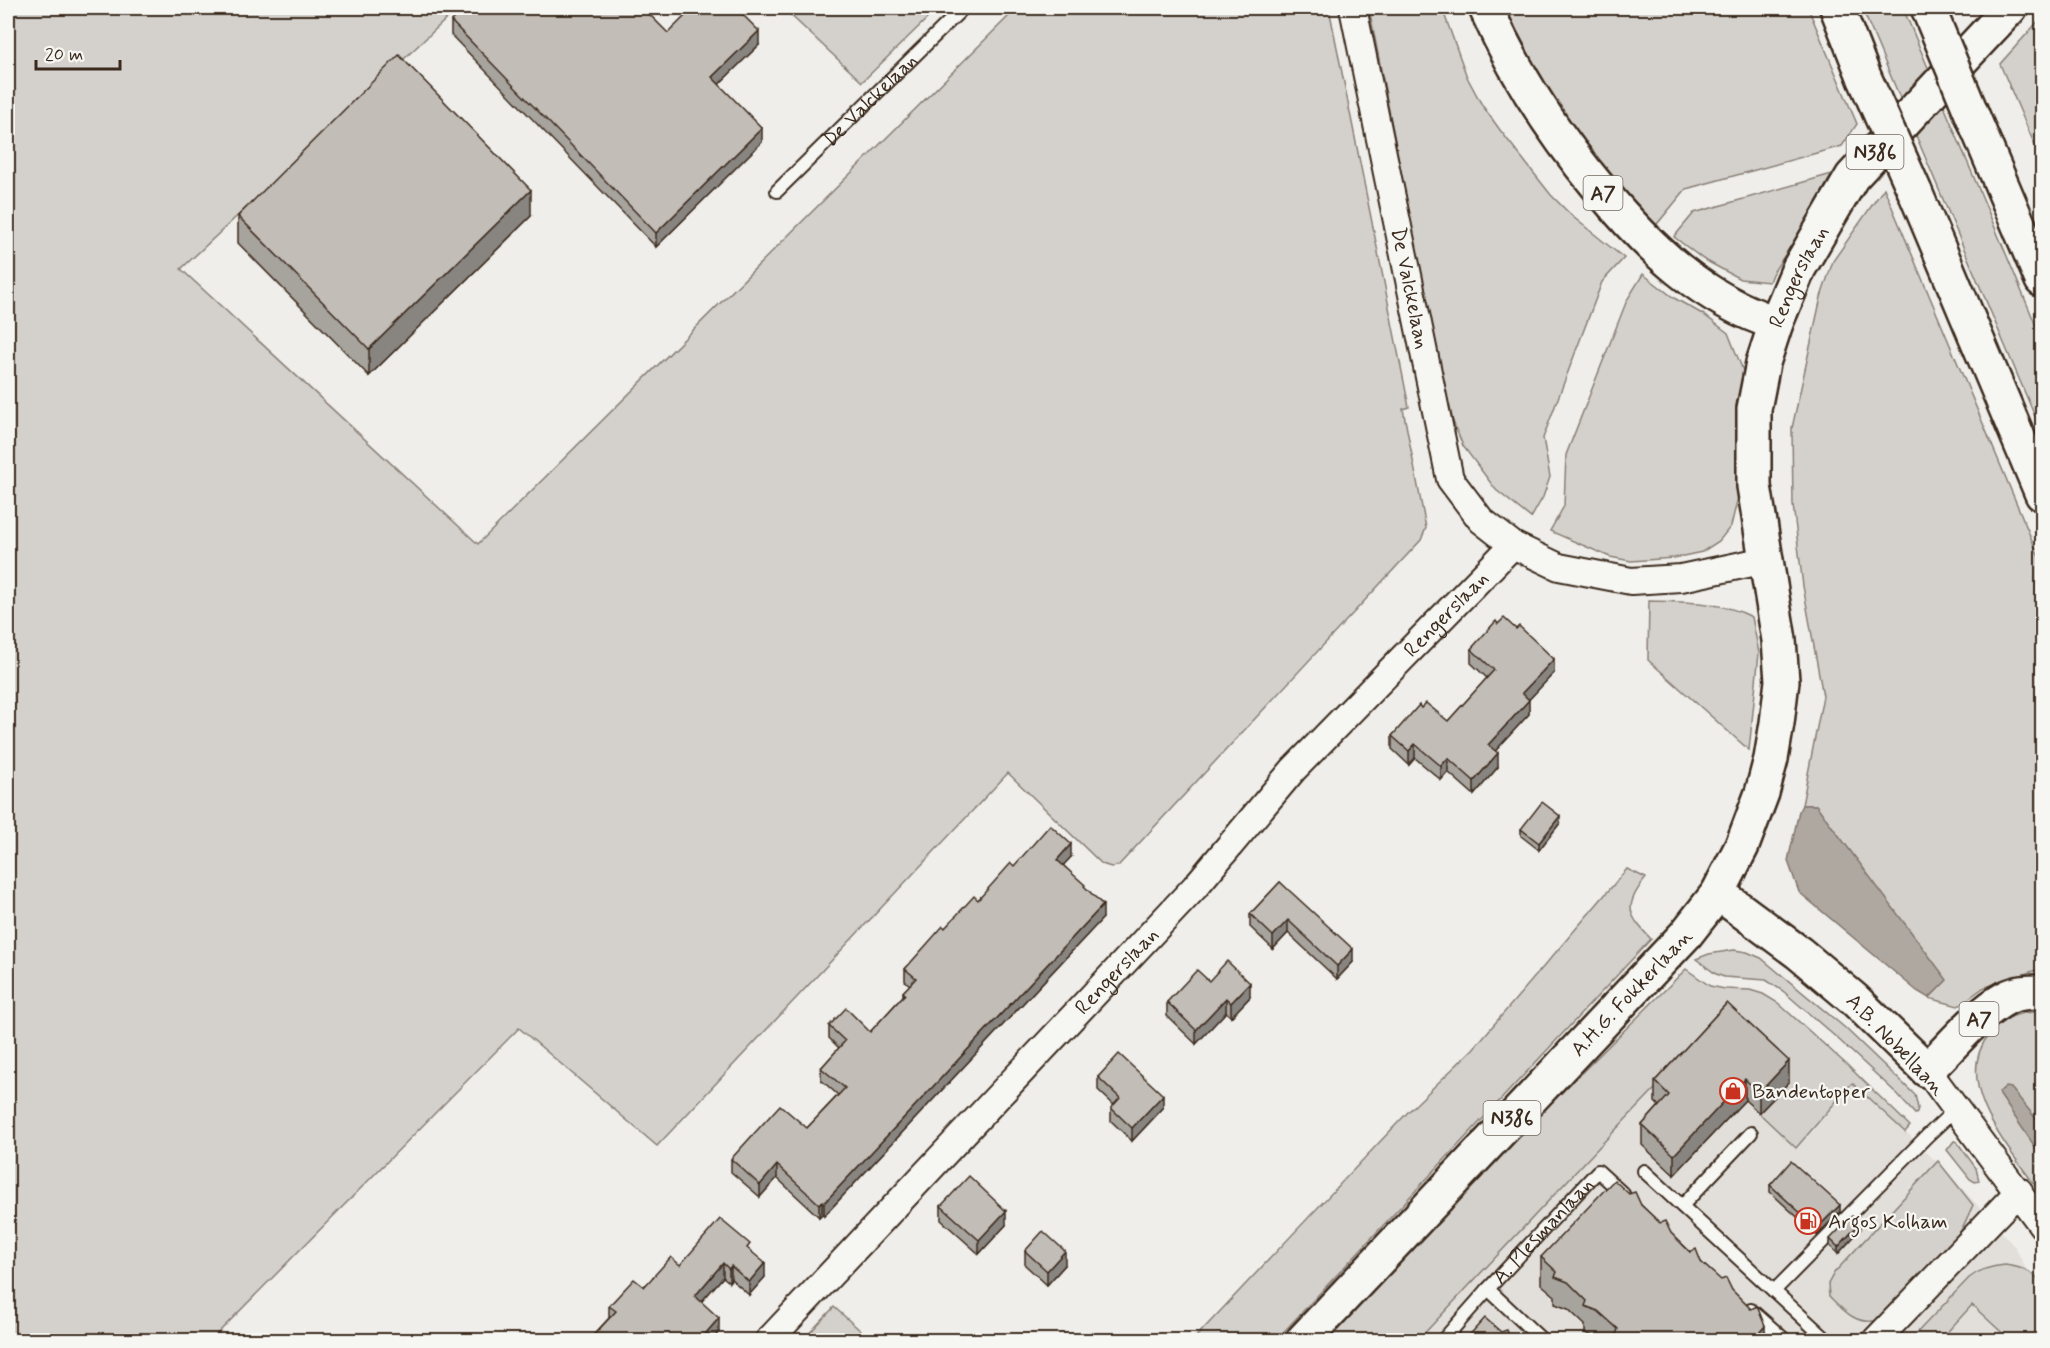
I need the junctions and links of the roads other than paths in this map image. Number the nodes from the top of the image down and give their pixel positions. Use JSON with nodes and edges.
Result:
{"nodes":[{"id":1,"x":963,"y":8,"type":"edge"},
{"id":2,"x":1353,"y":8,"type":"edge"},
{"id":3,"x":1486,"y":8,"type":"edge"},
{"id":4,"x":1837,"y":8,"type":"edge"},
{"id":5,"x":1928,"y":8,"type":"edge"},
{"id":6,"x":2010,"y":8,"type":"edge"},
{"id":7,"x":777,"y":191,"type":"dead end"},
{"id":8,"x":2043,"y":280,"type":"edge"},
{"id":9,"x":1776,"y":323,"type":"junction"},
{"id":10,"x":2043,"y":494,"type":"edge"},
{"id":11,"x":1513,"y":545,"type":"junction"},
{"id":12,"x":1766,"y":560,"type":"junction"},
{"id":13,"x":1718,"y":893,"type":"junction"},
{"id":14,"x":2043,"y":992,"type":"edge"},
{"id":15,"x":1927,"y":1070,"type":"junction"},
{"id":16,"x":1957,"y":1108,"type":"junction"},
{"id":17,"x":1751,"y":1133,"type":"dead end"},
{"id":18,"x":1644,"y":1171,"type":"dead end"},
{"id":19,"x":2019,"y":1191,"type":"junction"},
{"id":20,"x":1634,"y":1204,"type":"edge"},
{"id":21,"x":1682,"y":1206,"type":"junction"},
{"id":22,"x":2043,"y":1225,"type":"edge"},
{"id":23,"x":1488,"y":1289,"type":"junction"},
{"id":24,"x":1774,"y":1291,"type":"junction"},
{"id":25,"x":1740,"y":1300,"type":"edge"},
{"id":26,"x":769,"y":1341,"type":"edge"},
{"id":27,"x":1303,"y":1341,"type":"edge"},
{"id":28,"x":1443,"y":1341,"type":"edge"},
{"id":29,"x":1542,"y":1341,"type":"edge"},
{"id":30,"x":1785,"y":1341,"type":"edge"},
{"id":31,"x":1827,"y":1341,"type":"edge"},
{"id":32,"x":1876,"y":1341,"type":"edge"}],
"edges":[{"from":1,"to":7,"type":"lane","name":"De Valckelaan"},
{"from":2,"to":11,"type":"street","name":"De Valckelaan"},
{"from":3,"to":9,"type":"main road","number":"A7"},
{"from":4,"to":10,"type":"main road","bridge":true},
{"from":5,"to":8,"type":"main road","bridge":true},
{"from":6,"to":9,"type":"main road","name":"Rengerslaan","number":"N386"},
{"from":9,"to":12,"type":"main road","name":"Rengerslaan","number":"N386"},
{"from":11,"to":12,"type":"street"},
{"from":11,"to":26,"type":"street","name":"Rengerslaan"},
{"from":12,"to":13,"type":"main road","name":"A.H.G. Fokkerlaan","number":"N386"},
{"from":13,"to":15,"type":"main road","name":"A.B. Nobellaan"},
{"from":13,"to":27,"type":"main road","name":"A.H.G. Fokkerlaan","number":"N386"},
{"from":14,"to":15,"type":"main road","number":"A7"},
{"from":15,"to":16,"type":"street","name":"A.B. Nobellaan"},
{"from":16,"to":19,"type":"street","name":"A.B. Nobellaan"},
{"from":16,"to":24,"type":"lane"},
{"from":17,"to":21,"type":"lane"},
{"from":18,"to":21,"type":"lane"},
{"from":19,"to":22,"type":"street","name":"A.B. Nobellaan"},
{"from":19,"to":32,"type":"street"},
{"from":20,"to":23,"type":"lane","name":"A. Plesmanlaan"},
{"from":21,"to":24,"type":"lane"},
{"from":23,"to":28,"type":"lane","name":"A. Plesmanlaan"},
{"from":23,"to":29,"type":"lane","name":"A. Plesmanlaan"},
{"from":24,"to":31,"type":"lane"},
{"from":25,"to":30,"type":"lane"}]}
